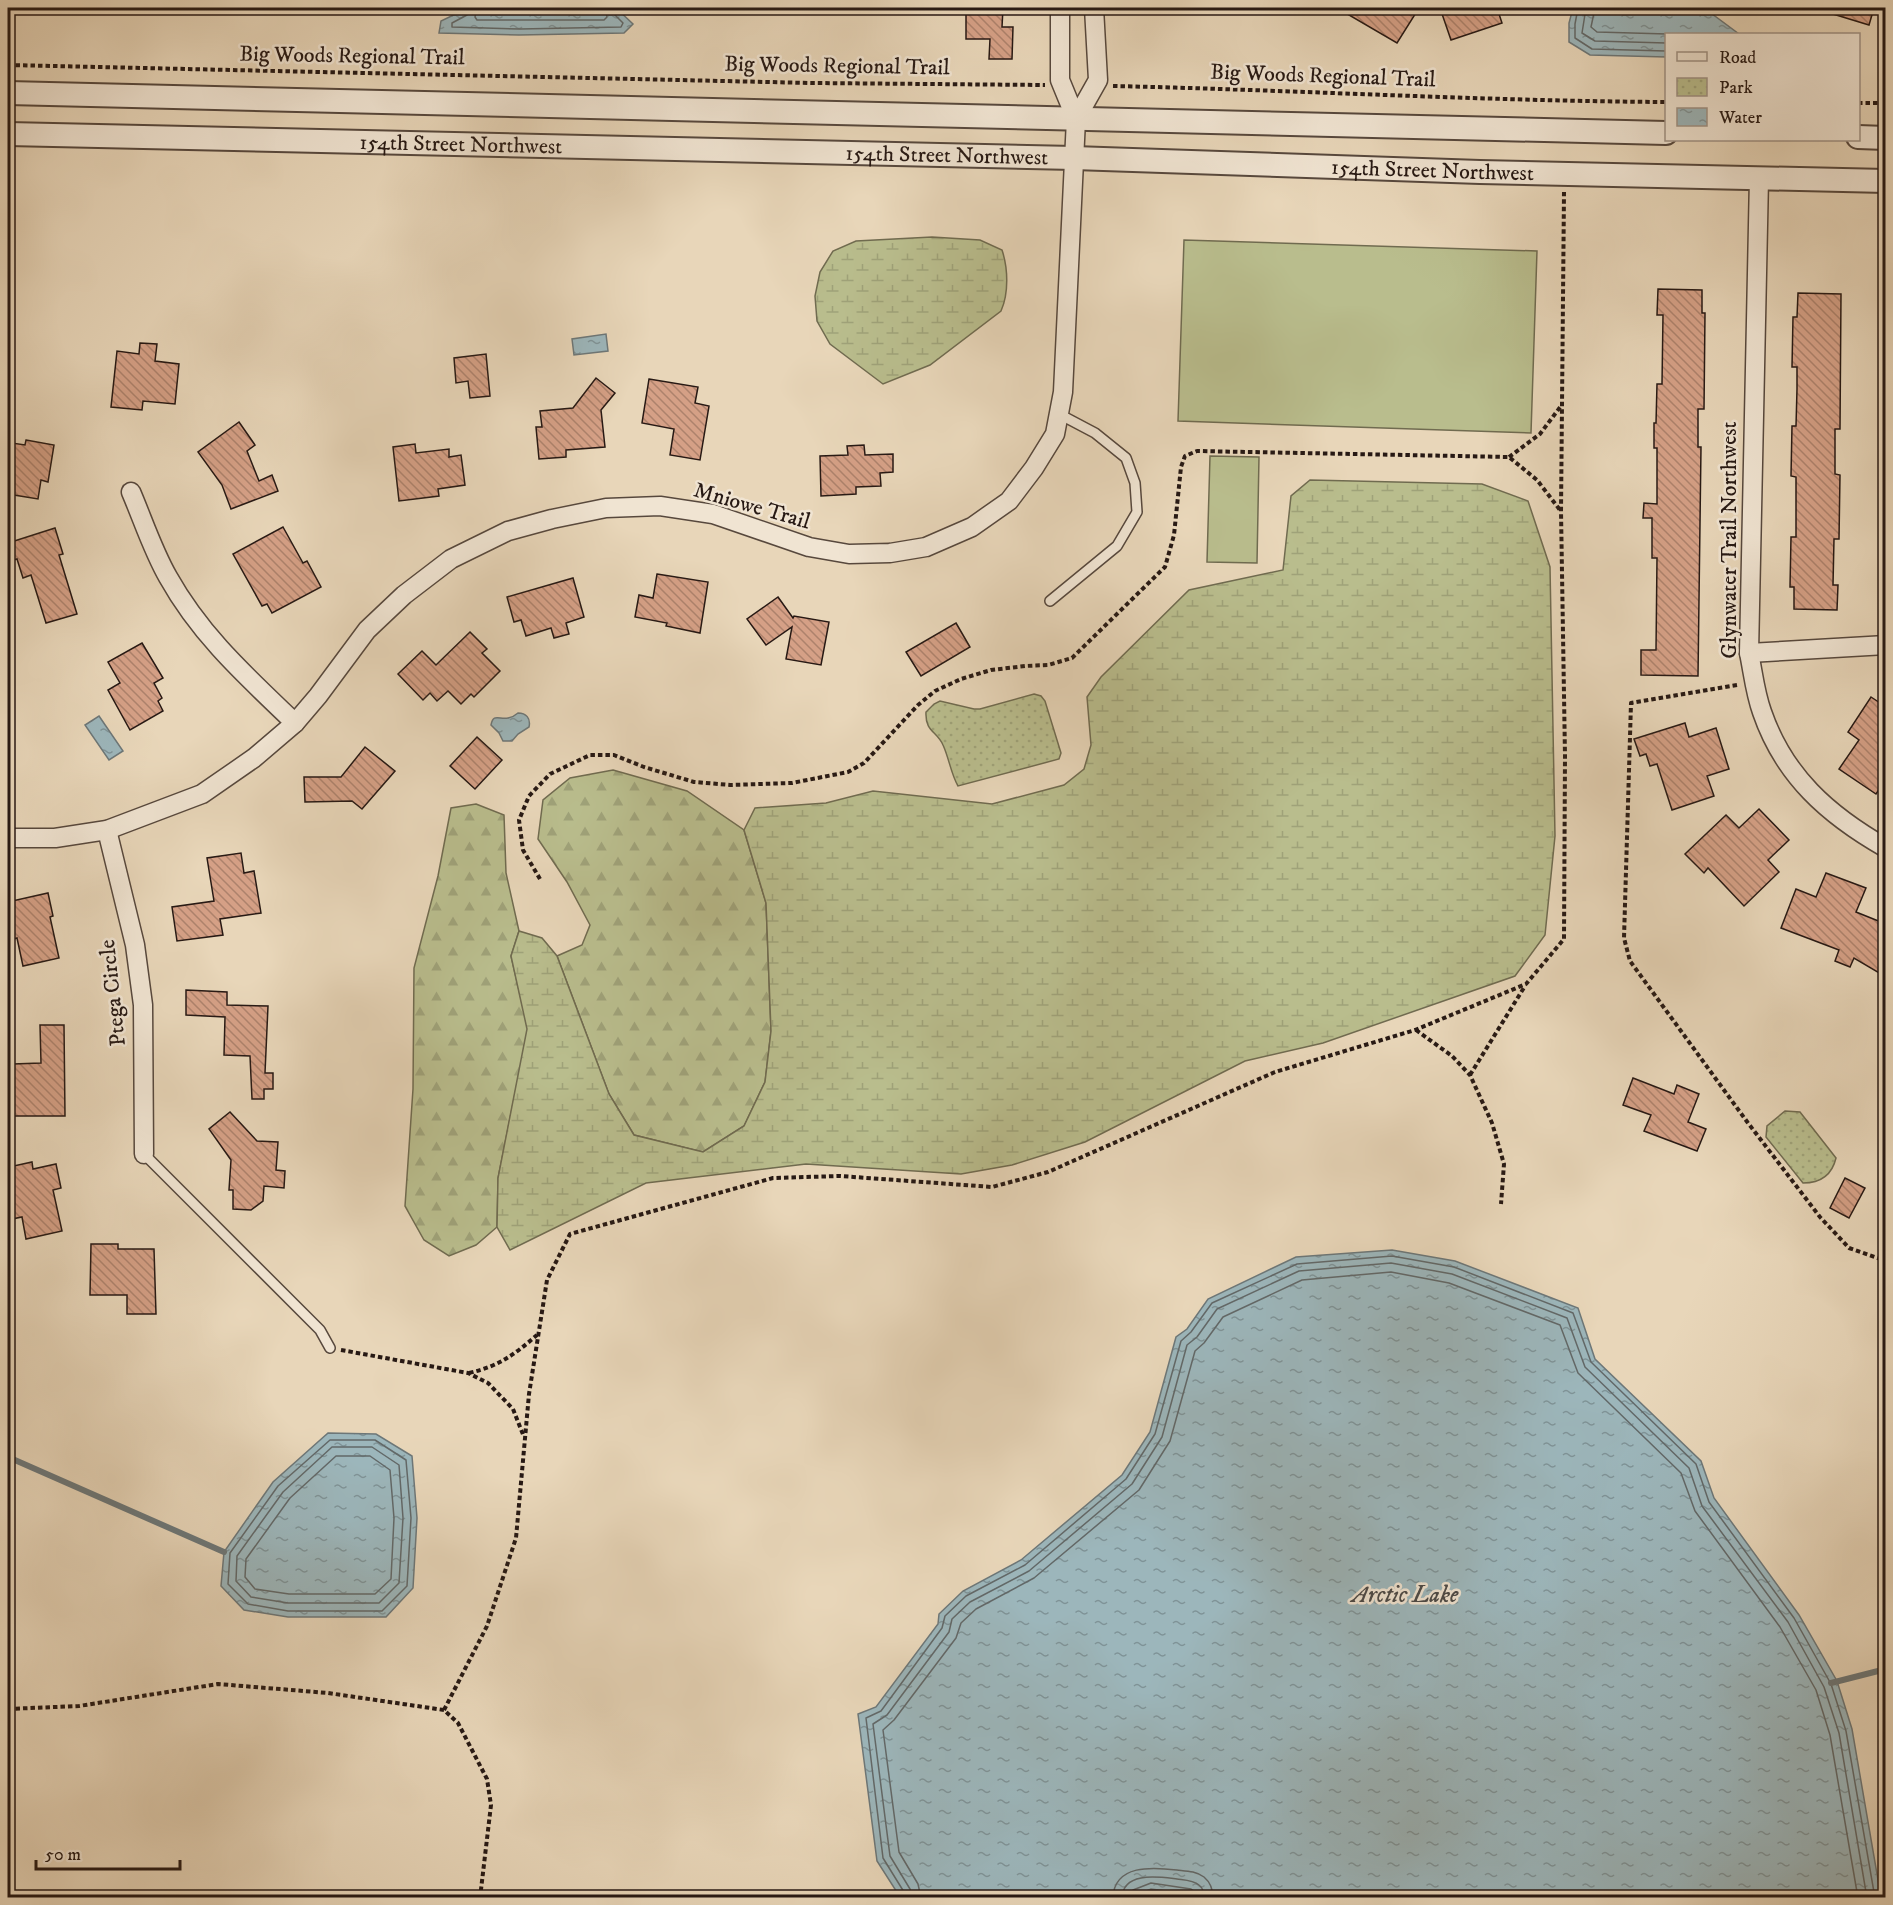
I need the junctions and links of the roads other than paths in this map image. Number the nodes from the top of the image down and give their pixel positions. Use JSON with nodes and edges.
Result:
{"nodes":[{"id":1,"x":1060,"y":8,"type":"edge"},
{"id":2,"x":1095,"y":8,"type":"edge"},
{"id":3,"x":8,"y":93,"type":"edge"},
{"id":4,"x":1076,"y":119,"type":"junction"},
{"id":5,"x":1665,"y":133,"type":"edge"},
{"id":6,"x":8,"y":134,"type":"edge"},
{"id":7,"x":1860,"y":137,"type":"edge"},
{"id":8,"x":1886,"y":138,"type":"edge"},
{"id":9,"x":1074,"y":158,"type":"junction"},
{"id":10,"x":1759,"y":178,"type":"junction"},
{"id":11,"x":1886,"y":181,"type":"edge"},
{"id":12,"x":1059,"y":414,"type":"junction"},
{"id":13,"x":131,"y":492,"type":"dead end"},
{"id":14,"x":1050,"y":601,"type":"dead end"},
{"id":15,"x":1886,"y":645,"type":"edge"},
{"id":16,"x":1749,"y":653,"type":"junction"},
{"id":17,"x":295,"y":723,"type":"junction"},
{"id":18,"x":107,"y":830,"type":"junction"},
{"id":19,"x":8,"y":838,"type":"edge"},
{"id":20,"x":1886,"y":848,"type":"edge"},
{"id":21,"x":144,"y":1154,"type":"joint"},
{"id":22,"x":330,"y":1348,"type":"road end"}],
"edges":[{"from":1,"to":4,"type":"street"},
{"from":2,"to":4,"type":"street"},
{"from":3,"to":4,"type":"street","name":"154th Street Northwest"},
{"from":4,"to":5,"type":"street","name":"154th Street Northwest"},
{"from":4,"to":9,"type":"street","name":"Mniowe Trail"},
{"from":6,"to":9,"type":"street","name":"154th Street Northwest"},
{"from":7,"to":8,"type":"street"},
{"from":9,"to":10,"type":"street","name":"154th Street Northwest"},
{"from":9,"to":12,"type":"street","name":"Mniowe Trail"},
{"from":10,"to":11,"type":"street","name":"154th Street Northwest"},
{"from":10,"to":16,"type":"street","name":"Glynwater Trail Northwest"},
{"from":12,"to":14,"type":"lane"},
{"from":12,"to":17,"type":"street","name":"Mniowe Trail"},
{"from":13,"to":17,"type":"street"},
{"from":15,"to":16,"type":"street"},
{"from":16,"to":20,"type":"street","name":"Glynwater Trail Northwest"},
{"from":17,"to":18,"type":"street","name":"Mniowe Trail"},
{"from":18,"to":19,"type":"street","name":"Mniowe Trail"},
{"from":18,"to":21,"type":"street","name":"Ptega Circle"},
{"from":21,"to":22,"type":"lane"}]}
